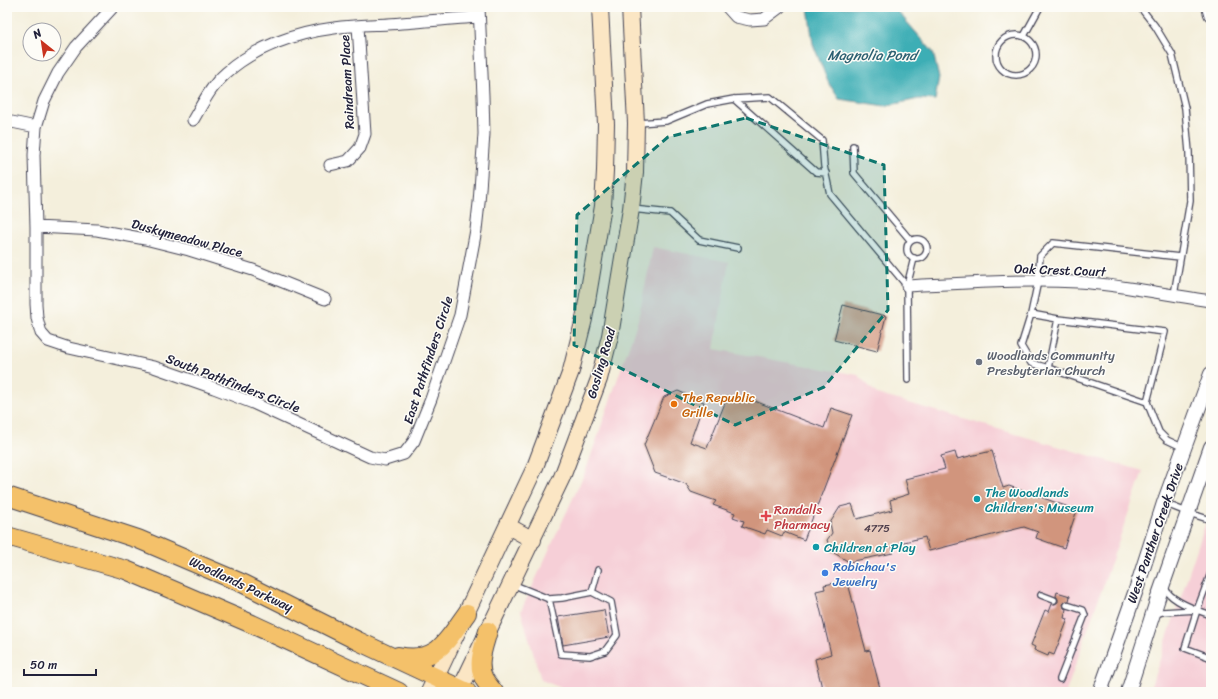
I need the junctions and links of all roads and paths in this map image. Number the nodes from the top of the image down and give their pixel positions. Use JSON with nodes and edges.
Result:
{"nodes":[{"id":1,"x":113,"y":7,"type":"edge"},
{"id":2,"x":600,"y":7,"type":"edge"},
{"id":3,"x":630,"y":7,"type":"edge"},
{"id":4,"x":727,"y":7,"type":"edge"},
{"id":5,"x":780,"y":7,"type":"edge"},
{"id":6,"x":1040,"y":7,"type":"edge"},
{"id":7,"x":1140,"y":7,"type":"edge"},
{"id":8,"x":1209,"y":7,"type":"edge"},
{"id":9,"x":479,"y":12,"type":"edge"},
{"id":10,"x":1211,"y":14,"type":"edge"},
{"id":11,"x":358,"y":26,"type":"junction"},
{"id":12,"x":1024,"y":36,"type":"junction"},
{"id":13,"x":734,"y":98,"type":"junction"},
{"id":14,"x":193,"y":120,"type":"dead end"},
{"id":15,"x":7,"y":121,"type":"edge"},
{"id":16,"x":636,"y":123,"type":"junction"},
{"id":17,"x":36,"y":126,"type":"junction"},
{"id":18,"x":853,"y":146,"type":"dead end"},
{"id":19,"x":330,"y":165,"type":"dead end"},
{"id":20,"x":826,"y":173,"type":"junction"},
{"id":21,"x":631,"y":208,"type":"junction"},
{"id":22,"x":36,"y":227,"type":"junction"},
{"id":23,"x":912,"y":241,"type":"junction"},
{"id":24,"x":738,"y":248,"type":"dead end"},
{"id":25,"x":1180,"y":257,"type":"junction"},
{"id":26,"x":914,"y":258,"type":"junction"},
{"id":27,"x":1038,"y":281,"type":"junction"},
{"id":28,"x":907,"y":286,"type":"junction"},
{"id":29,"x":1174,"y":295,"type":"junction"},
{"id":30,"x":325,"y":299,"type":"dead end"},
{"id":31,"x":1211,"y":301,"type":"edge"},
{"id":32,"x":1031,"y":314,"type":"junction"},
{"id":33,"x":1058,"y":319,"type":"junction"},
{"id":34,"x":1048,"y":368,"type":"junction"},
{"id":35,"x":1211,"y":374,"type":"edge"},
{"id":36,"x":908,"y":380,"type":"dead end"},
{"id":37,"x":1147,"y":402,"type":"junction"},
{"id":38,"x":1185,"y":448,"type":"junction"},
{"id":39,"x":1210,"y":453,"type":"edge"},
{"id":40,"x":404,"y":454,"type":"joint"},
{"id":41,"x":7,"y":496,"type":"edge"},
{"id":42,"x":1164,"y":503,"type":"junction"},
{"id":43,"x":1189,"y":513,"type":"junction"},
{"id":44,"x":1211,"y":520,"type":"edge"},
{"id":45,"x":508,"y":526,"type":"junction"},
{"id":46,"x":7,"y":536,"type":"edge"},
{"id":47,"x":533,"y":540,"type":"junction"},
{"id":48,"x":598,"y":570,"type":"dead end"},
{"id":49,"x":1211,"y":573,"type":"edge"},
{"id":50,"x":1164,"y":581,"type":"junction"},
{"id":51,"x":511,"y":584,"type":"junction"},
{"id":52,"x":592,"y":592,"type":"junction"},
{"id":53,"x":1041,"y":595,"type":"dead end"},
{"id":54,"x":549,"y":599,"type":"junction"},
{"id":55,"x":1054,"y":600,"type":"dead end"},
{"id":56,"x":1068,"y":605,"type":"dead end"},
{"id":57,"x":1197,"y":610,"type":"junction"},
{"id":58,"x":467,"y":613,"type":"junction"},
{"id":59,"x":1153,"y":615,"type":"junction"},
{"id":60,"x":1211,"y":615,"type":"edge"},
{"id":61,"x":488,"y":631,"type":"junction"},
{"id":62,"x":1211,"y":652,"type":"edge"},
{"id":63,"x":383,"y":653,"type":"junction"},
{"id":64,"x":363,"y":675,"type":"junction"},
{"id":65,"x":1060,"y":679,"type":"dead end"},
{"id":66,"x":433,"y":685,"type":"edge"},
{"id":67,"x":462,"y":691,"type":"edge"},
{"id":68,"x":385,"y":692,"type":"edge"},
{"id":69,"x":399,"y":692,"type":"edge"},
{"id":70,"x":494,"y":692,"type":"edge"},
{"id":71,"x":1100,"y":692,"type":"edge"},
{"id":72,"x":1128,"y":692,"type":"edge"}],
"edges":[{"from":1,"to":17,"type":"street"},
{"from":2,"to":45,"type":"main road","name":"Gosling Road"},
{"from":3,"to":16,"type":"main road","name":"Gosling Road"},
{"from":4,"to":5,"type":"street"},
{"from":6,"to":12,"type":"lane"},
{"from":7,"to":25,"type":"lane"},
{"from":8,"to":10,"type":"street"},
{"from":9,"to":11,"type":"street"},
{"from":9,"to":40,"type":"street","name":"East Pathfinders Circle"},
{"from":11,"to":14,"type":"street"},
{"from":11,"to":19,"type":"street","name":"Raindream Place"},
{"from":12,"to":12,"type":"lane"},
{"from":13,"to":16,"type":"lane"},
{"from":13,"to":20,"type":"lane"},
{"from":13,"to":20,"type":"lane"},
{"from":15,"to":17,"type":"street"},
{"from":16,"to":21,"type":"main road","name":"Gosling Road"},
{"from":17,"to":22,"type":"street"},
{"from":18,"to":23,"type":"lane"},
{"from":20,"to":28,"type":"lane"},
{"from":21,"to":24,"type":"lane"},
{"from":21,"to":47,"type":"main road","name":"Gosling Road"},
{"from":22,"to":30,"type":"street","name":"Duskymeadow Place"},
{"from":22,"to":40,"type":"street","name":"South Pathfinders Circle"},
{"from":23,"to":26,"type":"lane"},
{"from":23,"to":26,"type":"lane"},
{"from":25,"to":27,"type":"lane"},
{"from":25,"to":29,"type":"lane"},
{"from":26,"to":28,"type":"lane"},
{"from":27,"to":28,"type":"street","name":"Oak Crest Court"},
{"from":27,"to":29,"type":"street","name":"Oak Crest Court"},
{"from":27,"to":32,"type":"lane"},
{"from":28,"to":36,"type":"lane"},
{"from":29,"to":31,"type":"street","name":"Oak Crest Court"},
{"from":32,"to":33,"type":"lane"},
{"from":32,"to":34,"type":"lane"},
{"from":33,"to":34,"type":"lane"},
{"from":33,"to":37,"type":"lane"},
{"from":34,"to":37,"type":"lane"},
{"from":35,"to":38,"type":"street","name":"West Panther Creek Drive"},
{"from":37,"to":38,"type":"lane"},
{"from":38,"to":39,"type":"street"},
{"from":38,"to":42,"type":"street","name":"West Panther Creek Drive"},
{"from":39,"to":43,"type":"street","name":"West Panther Creek Drive"},
{"from":41,"to":63,"type":"main road","name":"Woodlands Parkway"},
{"from":42,"to":43,"type":"lane"},
{"from":42,"to":71,"type":"street","name":"West Panther Creek Drive"},
{"from":43,"to":44,"type":"lane"},
{"from":43,"to":50,"type":"street","name":"West Panther Creek Drive"},
{"from":45,"to":47,"type":"main road"},
{"from":45,"to":58,"type":"main road","name":"Gosling Road"},
{"from":46,"to":64,"type":"main road"},
{"from":47,"to":51,"type":"main road","name":"Gosling Road"},
{"from":48,"to":52,"type":"lane"},
{"from":49,"to":57,"type":"lane"},
{"from":50,"to":57,"type":"lane"},
{"from":50,"to":59,"type":"street","name":"West Panther Creek Drive"},
{"from":51,"to":54,"type":"lane"},
{"from":51,"to":61,"type":"main road","name":"Gosling Road"},
{"from":52,"to":54,"type":"lane"},
{"from":52,"to":54,"type":"lane"},
{"from":53,"to":55,"type":"lane"},
{"from":56,"to":65,"type":"lane"},
{"from":57,"to":59,"type":"lane"},
{"from":57,"to":60,"type":"lane"},
{"from":57,"to":62,"type":"lane"},
{"from":58,"to":63,"type":"main road"},
{"from":58,"to":66,"type":"main road","name":"Gosling Road"},
{"from":59,"to":72,"type":"street","name":"West Panther Creek Drive"},
{"from":61,"to":67,"type":"main road","name":"Gosling Road"},
{"from":61,"to":70,"type":"main road"},
{"from":63,"to":66,"type":"main road","name":"Woodlands Parkway"},
{"from":64,"to":68,"type":"main road"},
{"from":64,"to":69,"type":"main road"},
{"from":66,"to":67,"type":"main road","name":"Woodlands Parkway"}]}
